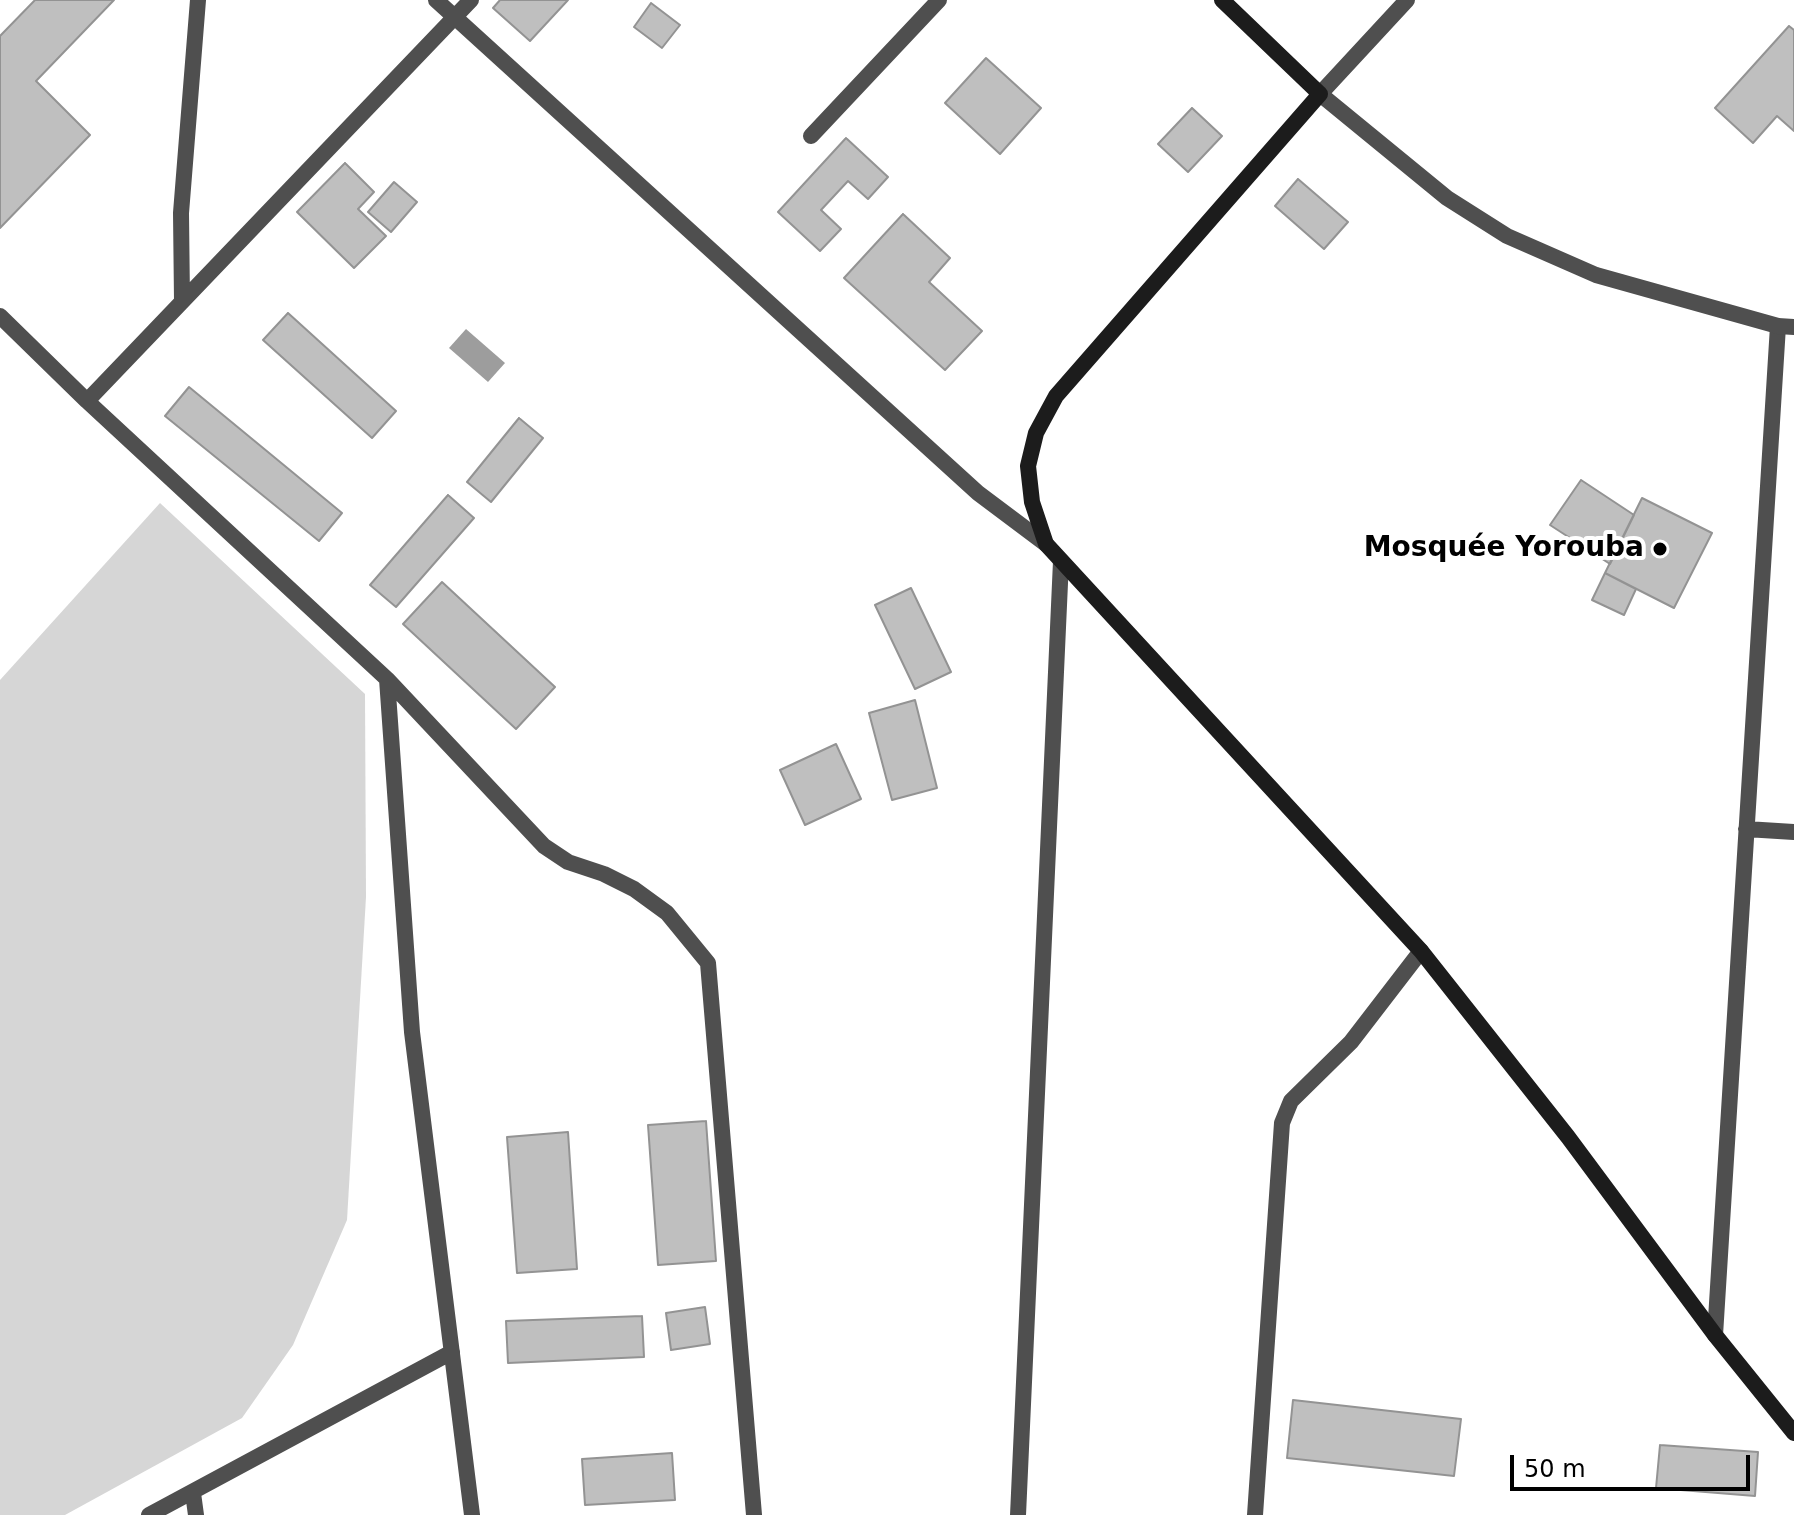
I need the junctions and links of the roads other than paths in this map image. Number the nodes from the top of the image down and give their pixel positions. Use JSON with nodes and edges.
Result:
{"nodes":[{"id":1,"x":198,"y":0,"type":"edge"},
{"id":2,"x":436,"y":0,"type":"edge"},
{"id":3,"x":471,"y":0,"type":"edge"},
{"id":4,"x":939,"y":0,"type":"edge"},
{"id":5,"x":1222,"y":0,"type":"edge"},
{"id":6,"x":1407,"y":0,"type":"edge"},
{"id":7,"x":454,"y":17,"type":"junction"},
{"id":8,"x":1320,"y":94,"type":"junction"},
{"id":9,"x":811,"y":136,"type":"dead end"},
{"id":10,"x":182,"y":301,"type":"junction"},
{"id":11,"x":0,"y":316,"type":"edge"},
{"id":12,"x":1786,"y":327,"type":"edge"},
{"id":13,"x":87,"y":401,"type":"junction"},
{"id":14,"x":1046,"y":544,"type":"junction"},
{"id":15,"x":1061,"y":561,"type":"junction"},
{"id":16,"x":387,"y":679,"type":"junction"},
{"id":17,"x":1746,"y":829,"type":"junction"},
{"id":18,"x":1794,"y":832,"type":"edge"},
{"id":19,"x":1421,"y":951,"type":"junction"},
{"id":20,"x":1715,"y":1335,"type":"junction"},
{"id":21,"x":452,"y":1352,"type":"junction"},
{"id":22,"x":1794,"y":1433,"type":"edge"},
{"id":23,"x":193,"y":1493,"type":"junction"},
{"id":24,"x":149,"y":1515,"type":"edge"},
{"id":25,"x":196,"y":1515,"type":"edge"},
{"id":26,"x":472,"y":1515,"type":"edge"},
{"id":27,"x":754,"y":1515,"type":"edge"},
{"id":28,"x":1018,"y":1515,"type":"edge"},
{"id":29,"x":1255,"y":1515,"type":"edge"}],
"edges":[{"from":1,"to":10,"type":"street"},
{"from":2,"to":7,"type":"street"},
{"from":3,"to":7,"type":"street"},
{"from":4,"to":9,"type":"street"},
{"from":5,"to":8,"type":"main road"},
{"from":6,"to":8,"type":"street"},
{"from":7,"to":10,"type":"street"},
{"from":7,"to":14,"type":"street"},
{"from":8,"to":12,"type":"street"},
{"from":8,"to":14,"type":"main road"},
{"from":10,"to":13,"type":"street"},
{"from":11,"to":13,"type":"street"},
{"from":12,"to":17,"type":"street"},
{"from":13,"to":16,"type":"street"},
{"from":14,"to":15,"type":"main road"},
{"from":15,"to":19,"type":"main road"},
{"from":15,"to":28,"type":"street"},
{"from":16,"to":21,"type":"street"},
{"from":16,"to":27,"type":"street"},
{"from":17,"to":18,"type":"street"},
{"from":17,"to":20,"type":"street"},
{"from":19,"to":20,"type":"main road"},
{"from":19,"to":29,"type":"street"},
{"from":20,"to":22,"type":"main road"},
{"from":21,"to":23,"type":"street"},
{"from":21,"to":26,"type":"street"},
{"from":23,"to":24,"type":"street"},
{"from":23,"to":25,"type":"street"}]}
